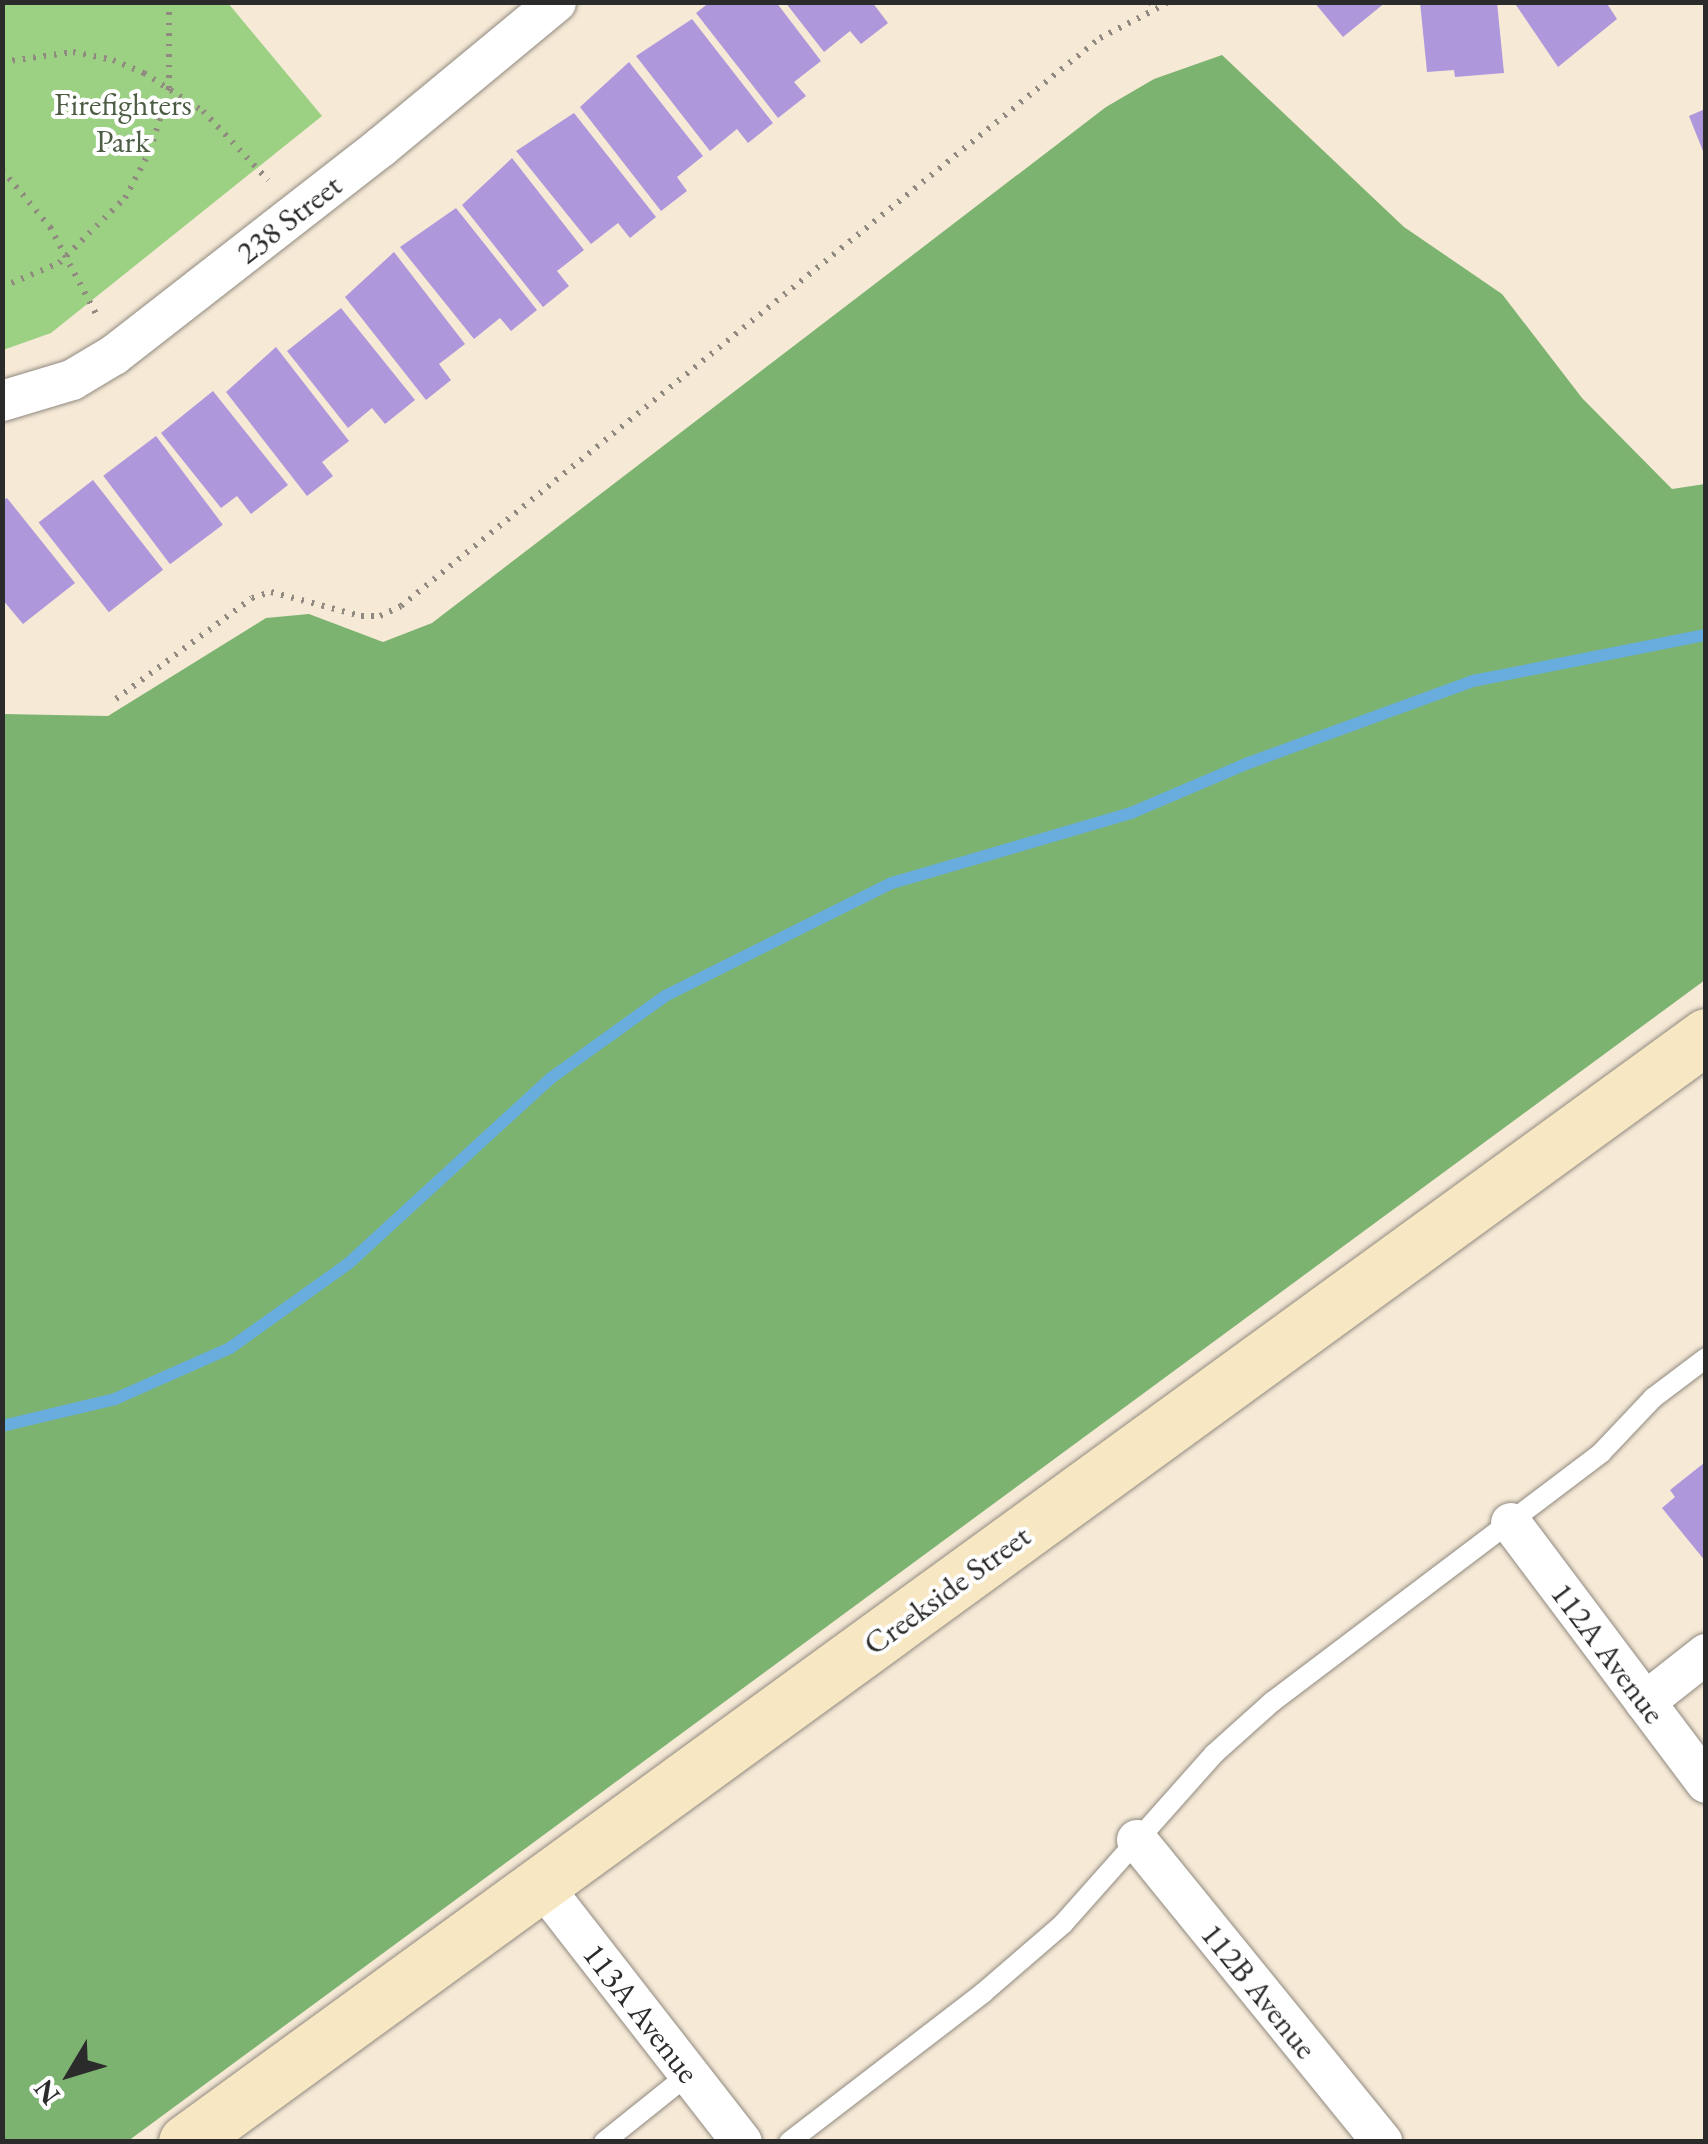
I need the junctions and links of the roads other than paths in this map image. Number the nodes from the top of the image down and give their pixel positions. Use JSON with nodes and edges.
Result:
{"nodes":[{"id":1,"x":556,"y":2,"type":"edge"},
{"id":2,"x":2,"y":401,"type":"edge"},
{"id":3,"x":1706,"y":1036,"type":"edge"},
{"id":4,"x":1706,"y":1358,"type":"edge"},
{"id":5,"x":1511,"y":1523,"type":"junction"},
{"id":6,"x":1706,"y":1654,"type":"edge"},
{"id":7,"x":1645,"y":1702,"type":"junction"},
{"id":8,"x":1706,"y":1783,"type":"edge"},
{"id":9,"x":1137,"y":1840,"type":"junction"},
{"id":10,"x":541,"y":1884,"type":"junction"},
{"id":11,"x":689,"y":2074,"type":"junction"},
{"id":12,"x":186,"y":2142,"type":"edge"},
{"id":13,"x":604,"y":2142,"type":"edge"},
{"id":14,"x":742,"y":2142,"type":"edge"},
{"id":15,"x":789,"y":2142,"type":"edge"},
{"id":16,"x":1382,"y":2142,"type":"edge"}],
"edges":[{"from":1,"to":2,"type":"street","name":"238 Street"},
{"from":3,"to":10,"type":"street","name":"Creekside Street"},
{"from":4,"to":5,"type":"lane"},
{"from":5,"to":7,"type":"street","name":"112A Avenue"},
{"from":5,"to":9,"type":"lane"},
{"from":6,"to":7,"type":"street"},
{"from":7,"to":8,"type":"street","name":"112A Avenue"},
{"from":9,"to":15,"type":"lane"},
{"from":9,"to":16,"type":"street","name":"112B Avenue"},
{"from":10,"to":11,"type":"street","name":"113A Avenue"},
{"from":10,"to":12,"type":"street","name":"Creekside Street"},
{"from":11,"to":13,"type":"lane"},
{"from":11,"to":14,"type":"street","name":"113A Avenue"}]}
